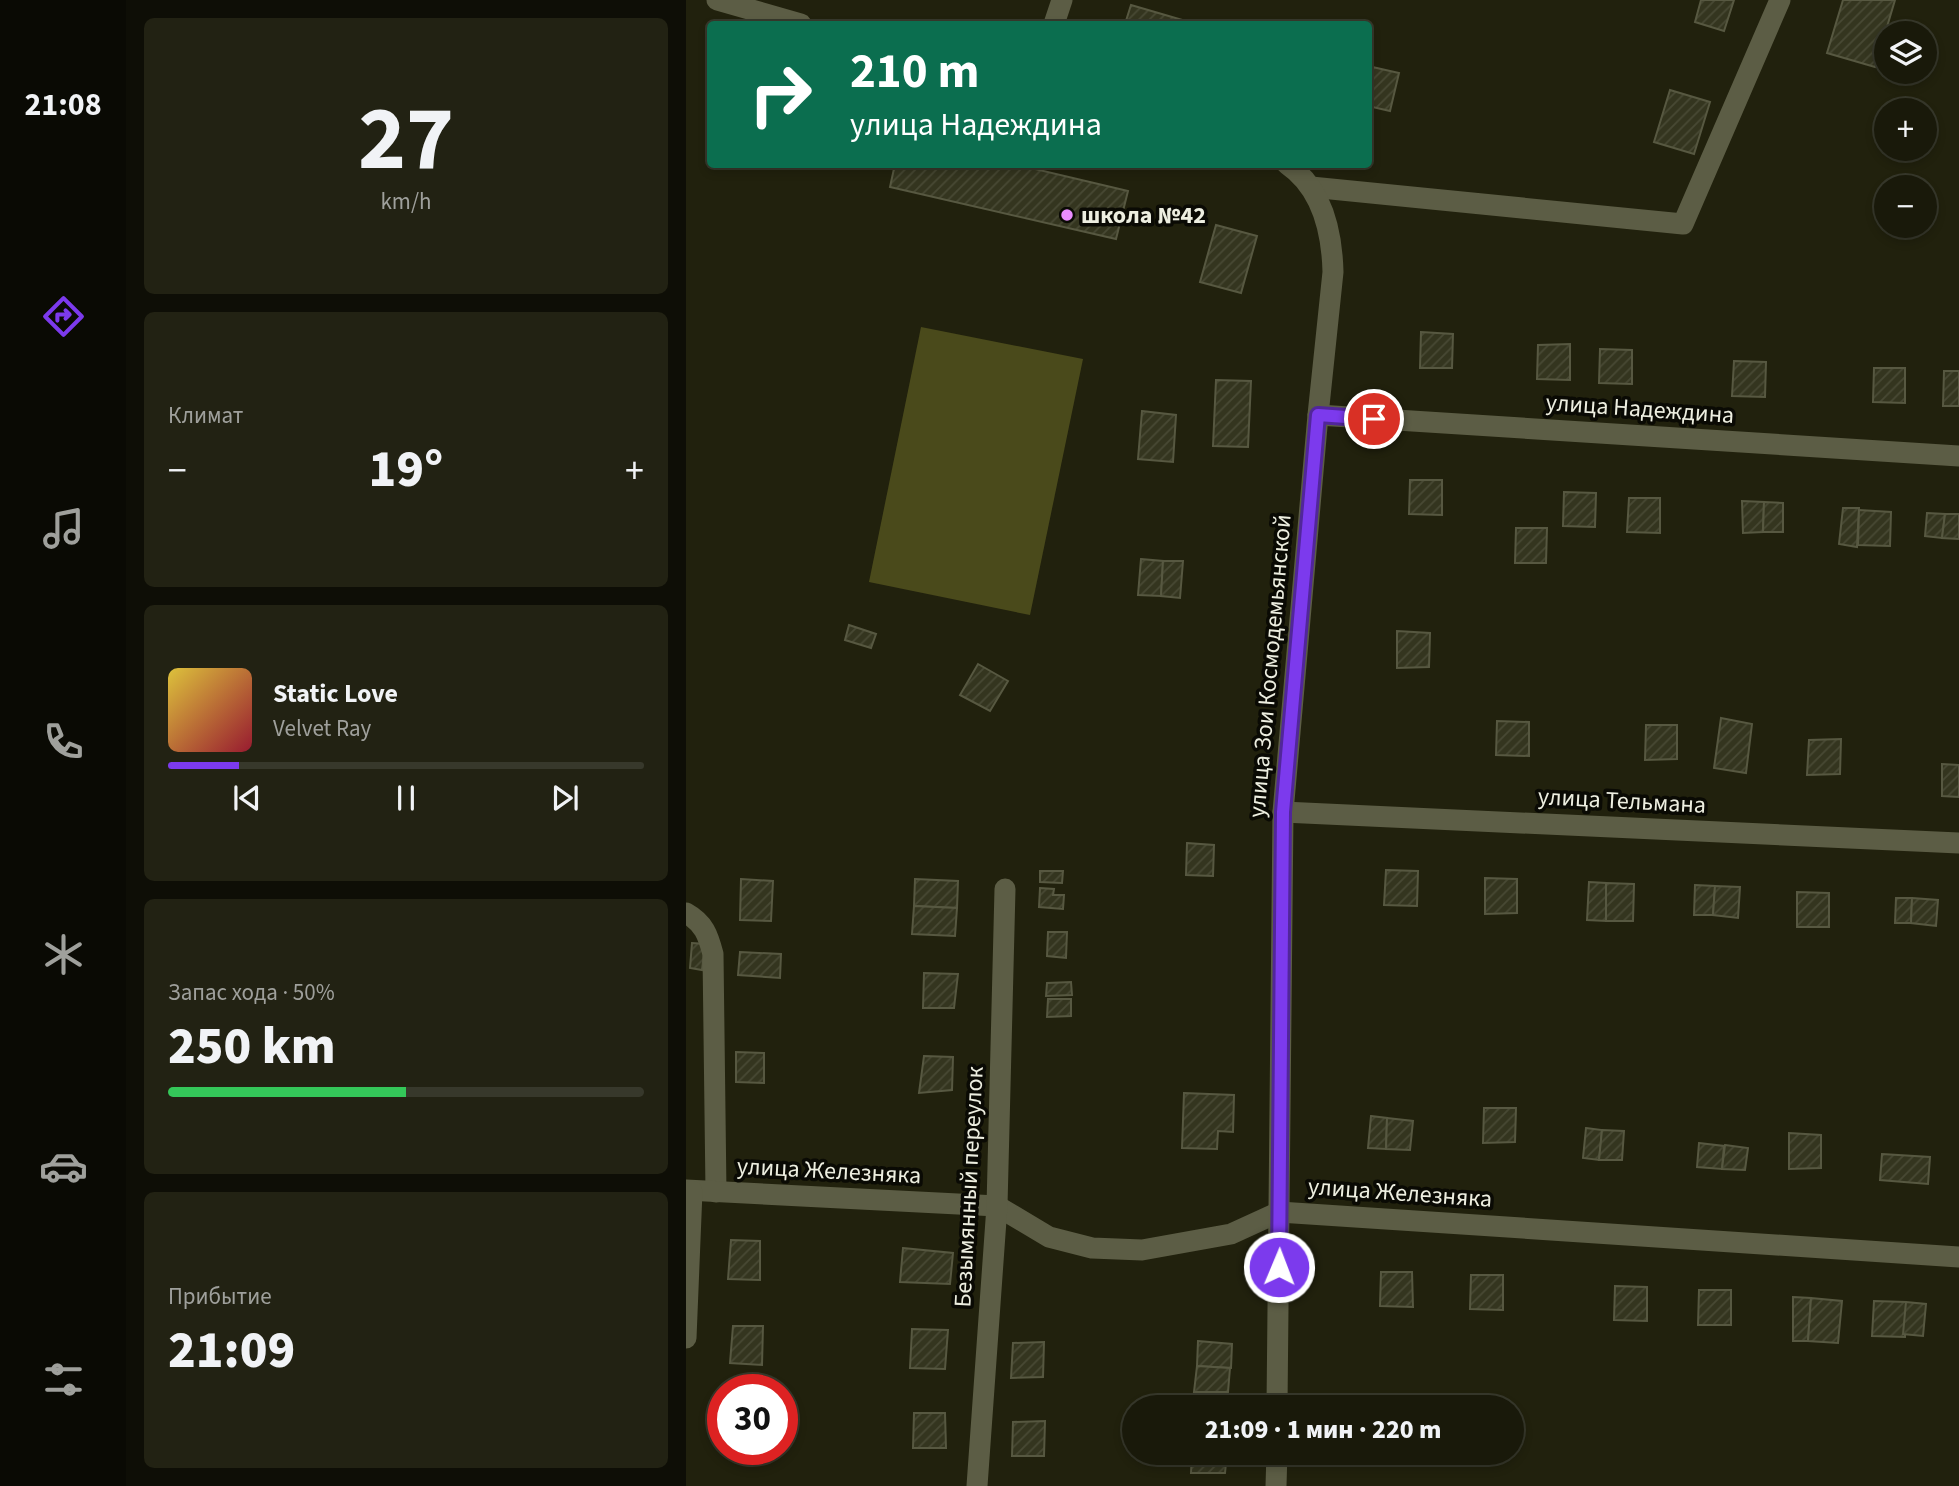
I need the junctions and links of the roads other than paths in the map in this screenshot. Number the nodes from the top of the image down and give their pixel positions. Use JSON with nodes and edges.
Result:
{"nodes":[{"id":1,"x":717,"y":0,"type":"edge"},
{"id":2,"x":1062,"y":0,"type":"edge"},
{"id":3,"x":1780,"y":0,"type":"edge"},
{"id":4,"x":790,"y":21,"type":"edge"},
{"id":5,"x":1055,"y":21,"type":"edge"},
{"id":6,"x":1292,"y":168,"type":"edge"},
{"id":7,"x":1311,"y":187,"type":"junction"},
{"id":8,"x":1318,"y":415,"type":"junction"},
{"id":9,"x":1959,"y":456,"type":"edge"},
{"id":10,"x":1283,"y":812,"type":"junction"},
{"id":11,"x":1959,"y":843,"type":"edge"},
{"id":12,"x":1005,"y":889,"type":"dead end"},
{"id":13,"x":686,"y":913,"type":"edge"},
{"id":14,"x":689,"y":1191,"type":"edge"},
{"id":15,"x":716,"y":1192,"type":"junction"},
{"id":16,"x":997,"y":1206,"type":"junction"},
{"id":17,"x":1279,"y":1212,"type":"junction"},
{"id":18,"x":1959,"y":1257,"type":"edge"},
{"id":19,"x":686,"y":1338,"type":"edge"},
{"id":20,"x":1277,"y":1395,"type":"edge"},
{"id":21,"x":1276,"y":1465,"type":"edge"},
{"id":22,"x":977,"y":1486,"type":"edge"},
{"id":23,"x":1276,"y":1486,"type":"edge"}],
"edges":[{"from":1,"to":4,"type":"street"},
{"from":2,"to":5,"type":"street"},
{"from":3,"to":7,"type":"street"},
{"from":6,"to":7,"type":"street"},
{"from":7,"to":8,"type":"street","name":"улица Зои Космодемьянской"},
{"from":8,"to":9,"type":"street","name":"улица Надеждина"},
{"from":8,"to":10,"type":"street","name":"улица Зои Космодемьянской"},
{"from":10,"to":11,"type":"street","name":"улица Тельмана"},
{"from":10,"to":17,"type":"street","name":"улица Зои Космодемьянской"},
{"from":12,"to":16,"type":"street","name":"Безымянный переулок"},
{"from":13,"to":15,"type":"street"},
{"from":14,"to":15,"type":"street","name":"улица Железняка"},
{"from":14,"to":19,"type":"street"},
{"from":15,"to":16,"type":"street","name":"улица Железняка"},
{"from":16,"to":17,"type":"street","name":"улица Железняка"},
{"from":16,"to":22,"type":"street","name":"Безымянный переулок"},
{"from":17,"to":18,"type":"street","name":"улица Железняка"},
{"from":17,"to":20,"type":"street","name":"улица Зои Космодемьянской"},
{"from":21,"to":23,"type":"street"}]}
